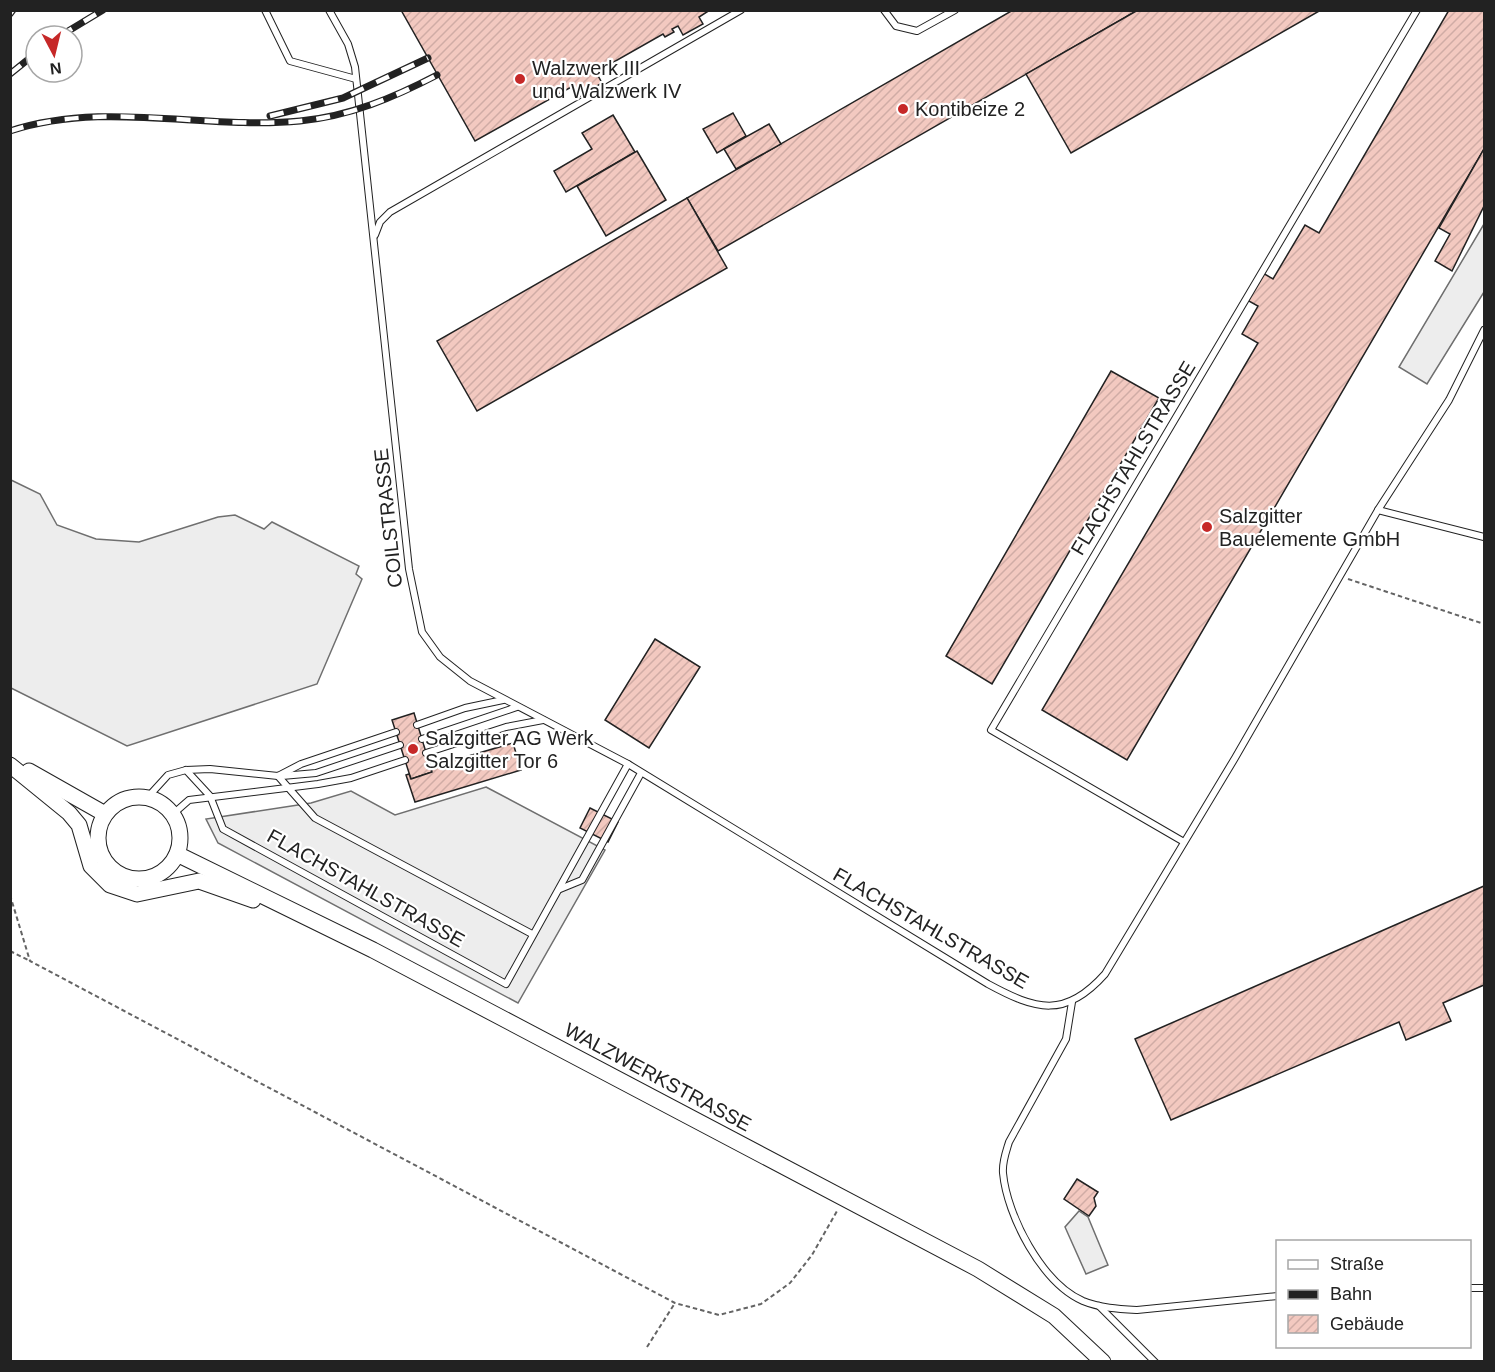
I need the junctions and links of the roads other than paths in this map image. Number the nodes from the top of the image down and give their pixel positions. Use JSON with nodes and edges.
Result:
{"nodes":[{"id":1,"x":265,"y":10,"type":"edge"},
{"id":2,"x":329,"y":10,"type":"edge"},
{"id":3,"x":741,"y":10,"type":"edge"},
{"id":4,"x":884,"y":10,"type":"edge"},
{"id":5,"x":955,"y":10,"type":"edge"},
{"id":6,"x":1417,"y":10,"type":"edge"},
{"id":7,"x":356,"y":79,"type":"junction"},
{"id":8,"x":375,"y":247,"type":"junction"},
{"id":9,"x":1485,"y":330,"type":"edge"},
{"id":10,"x":1378,"y":510,"type":"junction"},
{"id":11,"x":1485,"y":537,"type":"edge"},
{"id":12,"x":504,"y":700,"type":"junction"},
{"id":13,"x":518,"y":707,"type":"junction"},
{"id":14,"x":544,"y":719,"type":"junction"},
{"id":15,"x":417,"y":725,"type":"dead end"},
{"id":16,"x":396,"y":732,"type":"dead end"},
{"id":17,"x":422,"y":739,"type":"dead end"},
{"id":18,"x":400,"y":746,"type":"dead end"},
{"id":19,"x":426,"y":753,"type":"dead end"},
{"id":20,"x":405,"y":760,"type":"dead end"},
{"id":21,"x":10,"y":763,"type":"edge"},
{"id":22,"x":628,"y":764,"type":"junction"},
{"id":23,"x":186,"y":770,"type":"junction"},
{"id":24,"x":641,"y":772,"type":"junction"},
{"id":25,"x":278,"y":776,"type":"junction"},
{"id":26,"x":288,"y":789,"type":"junction"},
{"id":27,"x":210,"y":796,"type":"junction"},
{"id":28,"x":147,"y":798,"type":"junction"},
{"id":29,"x":105,"y":814,"type":"junction"},
{"id":30,"x":173,"y":814,"type":"junction"},
{"id":31,"x":1184,"y":842,"type":"junction"},
{"id":32,"x":177,"y":854,"type":"junction"},
{"id":33,"x":559,"y":890,"type":"junction"},
{"id":34,"x":321,"y":924,"type":"junction"},
{"id":35,"x":532,"y":934,"type":"junction"},
{"id":36,"x":1072,"y":1002,"type":"junction"},
{"id":37,"x":1276,"y":1296,"type":"edge"},
{"id":38,"x":1098,"y":1306,"type":"junction"},
{"id":39,"x":1103,"y":1362,"type":"edge"},
{"id":40,"x":1155,"y":1362,"type":"edge"}],
"edges":[{"from":1,"to":7,"type":"lane"},
{"from":2,"to":7,"type":"lane","name":"COILSTRASSE"},
{"from":3,"to":8,"type":"lane","name":"COILSTRASSE"},
{"from":4,"to":5,"type":"lane"},
{"from":6,"to":31,"type":"lane","name":"FLACHSTAHLSTRASSE"},
{"from":7,"to":8,"type":"lane","name":"COILSTRASSE"},
{"from":8,"to":12,"type":"lane","name":"COILSTRASSE"},
{"from":9,"to":10,"type":"lane","name":"FLACHSTAHLSTRASSE"},
{"from":10,"to":11,"type":"lane"},
{"from":10,"to":31,"type":"lane","name":"FLACHSTAHLSTRASSE"},
{"from":12,"to":13,"type":"lane","name":"COILSTRASSE"},
{"from":12,"to":15,"type":"lane"},
{"from":13,"to":14,"type":"lane","name":"COILSTRASSE"},
{"from":13,"to":17,"type":"lane"},
{"from":14,"to":19,"type":"lane"},
{"from":14,"to":22,"type":"lane","name":"FLACHSTAHLSTRASSE"},
{"from":16,"to":25,"type":"lane"},
{"from":18,"to":25,"type":"lane"},
{"from":20,"to":26,"type":"lane"},
{"from":21,"to":29,"type":"street"},
{"from":21,"to":34,"type":"street"},
{"from":22,"to":24,"type":"lane","name":"FLACHSTAHLSTRASSE"},
{"from":22,"to":33,"type":"lane","name":"FLACHSTAHLSTRASSE"},
{"from":23,"to":25,"type":"lane"},
{"from":23,"to":27,"type":"lane","name":"FLACHSTAHLSTRASSE"},
{"from":23,"to":28,"type":"lane"},
{"from":24,"to":33,"type":"lane","name":"FLACHSTAHLSTRASSE"},
{"from":24,"to":36,"type":"lane","name":"FLACHSTAHLSTRASSE"},
{"from":25,"to":26,"type":"lane","name":"FLACHSTAHLSTRASSE"},
{"from":26,"to":27,"type":"lane"},
{"from":26,"to":35,"type":"lane","name":"FLACHSTAHLSTRASSE"},
{"from":27,"to":30,"type":"lane"},
{"from":27,"to":35,"type":"lane","name":"FLACHSTAHLSTRASSE"},
{"from":28,"to":29,"type":"street"},
{"from":28,"to":30,"type":"street"},
{"from":29,"to":32,"type":"street"},
{"from":30,"to":32,"type":"street"},
{"from":31,"to":36,"type":"lane","name":"FLACHSTAHLSTRASSE"},
{"from":32,"to":34,"type":"street","name":"WALZWERKSTRASSE"},
{"from":33,"to":35,"type":"lane","name":"FLACHSTAHLSTRASSE"},
{"from":34,"to":39,"type":"street","name":"WALZWERKSTRASSE"},
{"from":36,"to":38,"type":"lane"},
{"from":37,"to":38,"type":"lane"},
{"from":38,"to":40,"type":"lane"}]}
